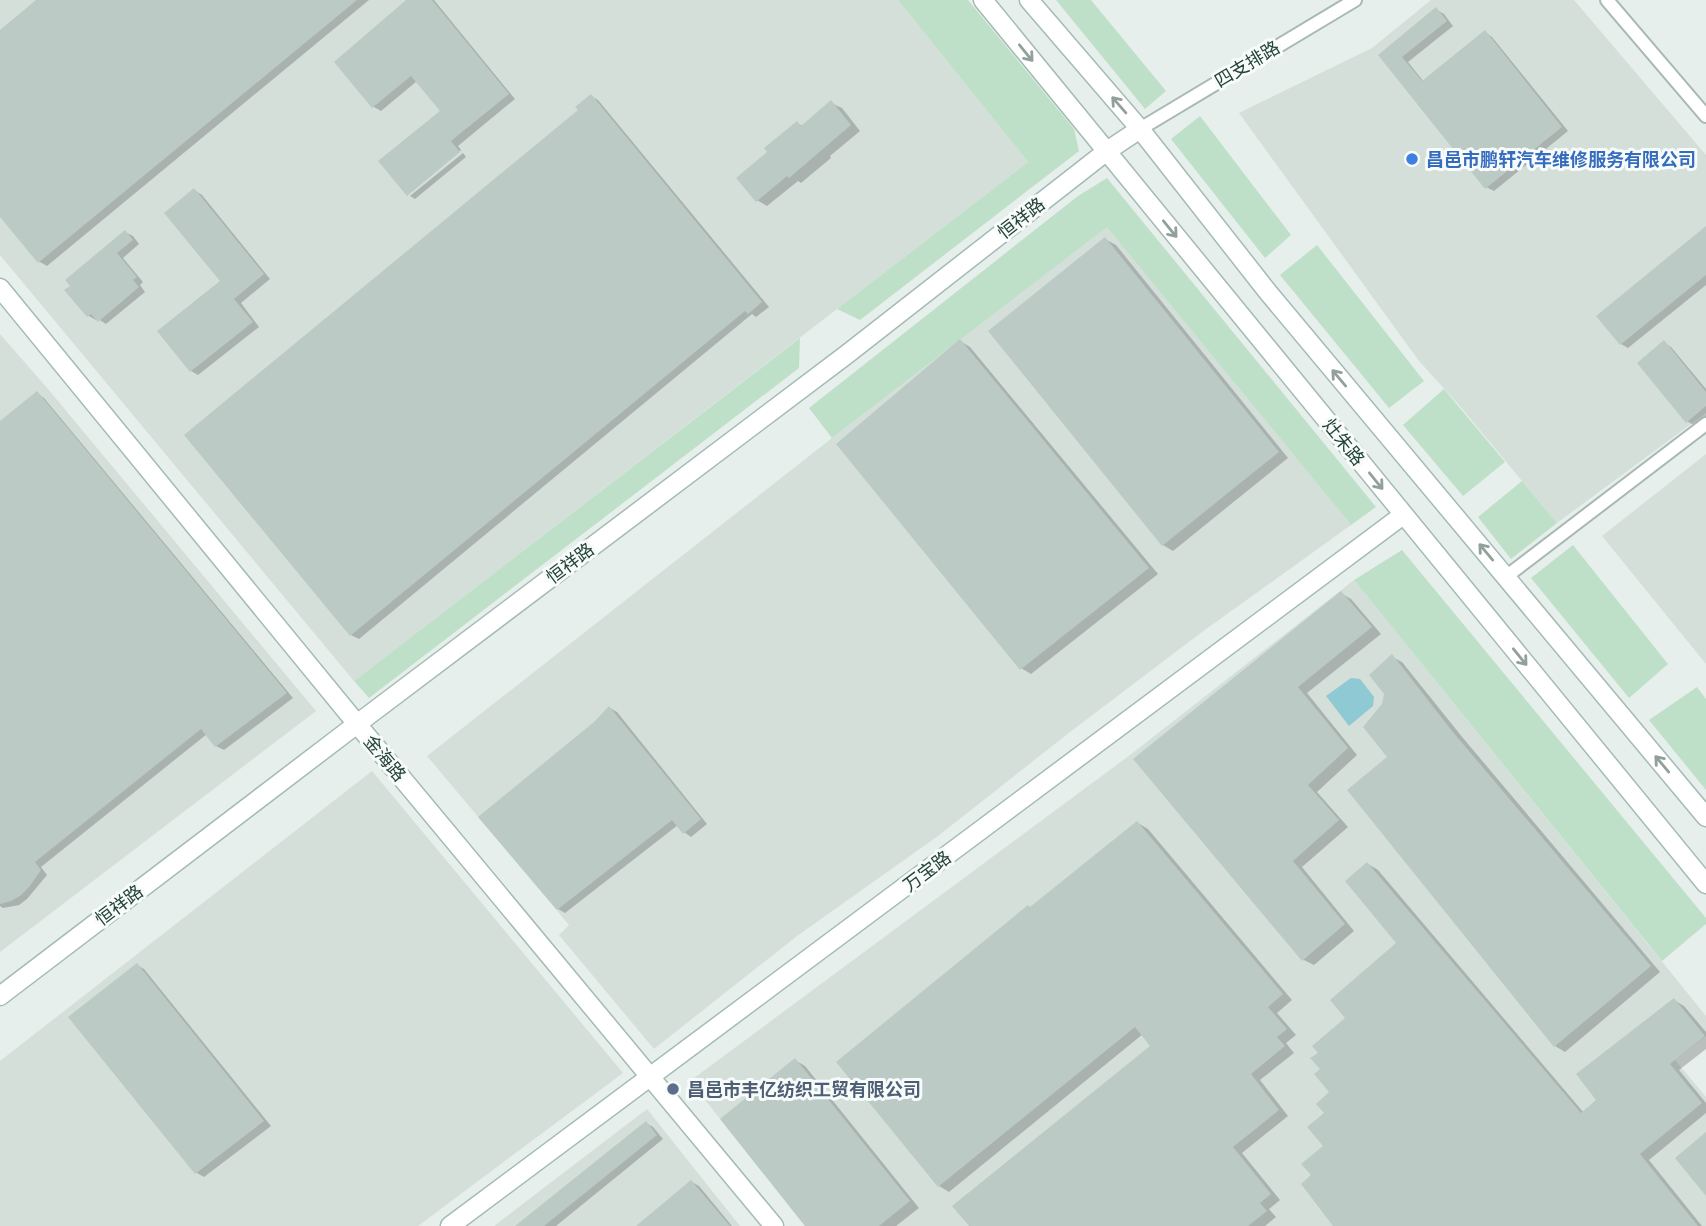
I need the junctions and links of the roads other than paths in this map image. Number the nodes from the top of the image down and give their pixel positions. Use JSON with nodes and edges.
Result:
{"nodes":[{"id":1,"x":983,"y":0,"type":"edge"},
{"id":2,"x":1029,"y":0,"type":"edge"},
{"id":3,"x":1355,"y":0,"type":"edge"},
{"id":4,"x":1607,"y":0,"type":"edge"},
{"id":5,"x":1706,"y":116,"type":"edge"},
{"id":6,"x":1140,"y":129,"type":"junction"},
{"id":7,"x":1107,"y":151,"type":"junction"},
{"id":8,"x":0,"y":288,"type":"edge"},
{"id":9,"x":1706,"y":424,"type":"edge"},
{"id":10,"x":1404,"y":515,"type":"junction"},
{"id":11,"x":1507,"y":576,"type":"junction"},
{"id":12,"x":357,"y":724,"type":"junction"},
{"id":13,"x":1706,"y":817,"type":"edge"},
{"id":14,"x":1706,"y":884,"type":"edge"},
{"id":15,"x":0,"y":996,"type":"edge"},
{"id":16,"x":651,"y":1076,"type":"junction"},
{"id":17,"x":450,"y":1226,"type":"edge"},
{"id":18,"x":774,"y":1226,"type":"edge"}],
"edges":[{"from":1,"to":7,"type":"street","name":"灶朱路","one_way":true},
{"from":6,"to":2,"type":"street","one_way":true},
{"from":3,"to":6,"type":"street","name":"四支排路"},
{"from":4,"to":5,"type":"street"},
{"from":6,"to":7,"type":"street","name":"恒祥路"},
{"from":11,"to":6,"type":"street","one_way":true},
{"from":7,"to":10,"type":"street","name":"灶朱路","one_way":true},
{"from":7,"to":12,"type":"street","name":"恒祥路"},
{"from":8,"to":12,"type":"street","name":"金海路"},
{"from":9,"to":11,"type":"street"},
{"from":10,"to":14,"type":"street","name":"灶朱路","one_way":true},
{"from":10,"to":16,"type":"street","name":"万宝路"},
{"from":13,"to":11,"type":"street","one_way":true},
{"from":12,"to":15,"type":"street","name":"恒祥路"},
{"from":12,"to":16,"type":"street","name":"金海路"},
{"from":16,"to":17,"type":"street","name":"万宝路"},
{"from":16,"to":18,"type":"street","name":"金海路"}]}
